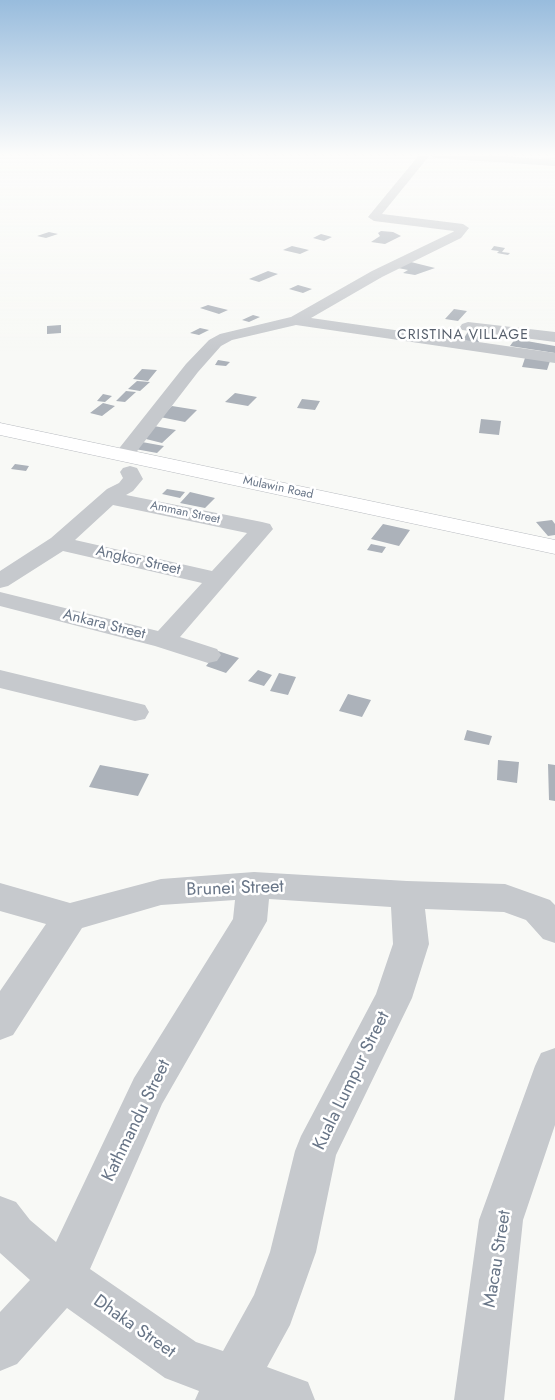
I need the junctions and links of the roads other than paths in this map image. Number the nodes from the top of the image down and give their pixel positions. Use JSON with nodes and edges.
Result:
{"nodes":[{"id":1,"x":401,"y":220,"type":"edge"},
{"id":2,"x":322,"y":306,"type":"junction"},
{"id":3,"x":342,"y":309,"type":"dead end"},
{"id":4,"x":296,"y":320,"type":"junction"},
{"id":5,"x":457,"y":325,"type":"dead end"},
{"id":6,"x":514,"y":333,"type":"junction"},
{"id":7,"x":555,"y":337,"type":"edge"},
{"id":8,"x":508,"y":352,"type":"junction"},
{"id":9,"x":555,"y":358,"type":"edge"},
{"id":10,"x":0,"y":429,"type":"edge"},
{"id":11,"x":131,"y":461,"type":"junction"},
{"id":12,"x":111,"y":495,"type":"junction"},
{"id":13,"x":59,"y":543,"type":"junction"},
{"id":14,"x":555,"y":547,"type":"edge"},
{"id":15,"x":217,"y":579,"type":"junction"},
{"id":16,"x":0,"y":581,"type":"edge"},
{"id":17,"x":0,"y":599,"type":"edge"},
{"id":18,"x":164,"y":640,"type":"junction"},
{"id":19,"x":208,"y":655,"type":"dead end"},
{"id":20,"x":0,"y":679,"type":"edge"},
{"id":21,"x":135,"y":712,"type":"dead end"},
{"id":22,"x":254,"y":885,"type":"junction"},
{"id":23,"x":408,"y":895,"type":"junction"},
{"id":24,"x":0,"y":897,"type":"edge"},
{"id":25,"x":70,"y":917,"type":"junction"},
{"id":26,"x":555,"y":929,"type":"edge"},
{"id":27,"x":0,"y":1023,"type":"edge"},
{"id":28,"x":555,"y":1066,"type":"edge"},
{"id":29,"x":0,"y":1218,"type":"edge"},
{"id":30,"x":63,"y":1278,"type":"junction"},
{"id":31,"x":0,"y":1347,"type":"edge"},
{"id":32,"x":228,"y":1389,"type":"edge"},
{"id":33,"x":290,"y":1400,"type":"edge"},
{"id":34,"x":479,"y":1400,"type":"edge"}],
"edges":[{"from":1,"to":2,"type":"street"},
{"from":2,"to":3,"type":"street"},
{"from":2,"to":4,"type":"street"},
{"from":4,"to":8,"type":"street"},
{"from":4,"to":11,"type":"street"},
{"from":5,"to":6,"type":"street"},
{"from":6,"to":7,"type":"street"},
{"from":6,"to":8,"type":"street"},
{"from":8,"to":9,"type":"street"},
{"from":10,"to":11,"type":"main road","name":"Mulawin Road"},
{"from":11,"to":12,"type":"street"},
{"from":11,"to":14,"type":"main road","name":"Mulawin Road"},
{"from":12,"to":13,"type":"street"},
{"from":12,"to":15,"type":"street","name":"Amman Street"},
{"from":13,"to":15,"type":"street","name":"Angkor Street"},
{"from":13,"to":16,"type":"street"},
{"from":15,"to":18,"type":"street"},
{"from":17,"to":18,"type":"street","name":"Ankara Street"},
{"from":18,"to":19,"type":"street","name":"Ankara Street"},
{"from":20,"to":21,"type":"street"},
{"from":22,"to":23,"type":"street","name":"Brunei Street"},
{"from":22,"to":25,"type":"street","name":"Brunei Street"},
{"from":22,"to":30,"type":"street","name":"Kathmandu Street"},
{"from":23,"to":26,"type":"street","name":"Brunei Street"},
{"from":23,"to":32,"type":"street","name":"Kuala Lumpur Street"},
{"from":24,"to":25,"type":"street"},
{"from":25,"to":27,"type":"street"},
{"from":28,"to":34,"type":"street","name":"Macau Street"},
{"from":29,"to":30,"type":"street","name":"Dhaka Street"},
{"from":30,"to":31,"type":"street","name":"Kathmandu Street"},
{"from":30,"to":32,"type":"street","name":"Dhaka Street"},
{"from":32,"to":33,"type":"street","name":"Dhaka Street"}]}
